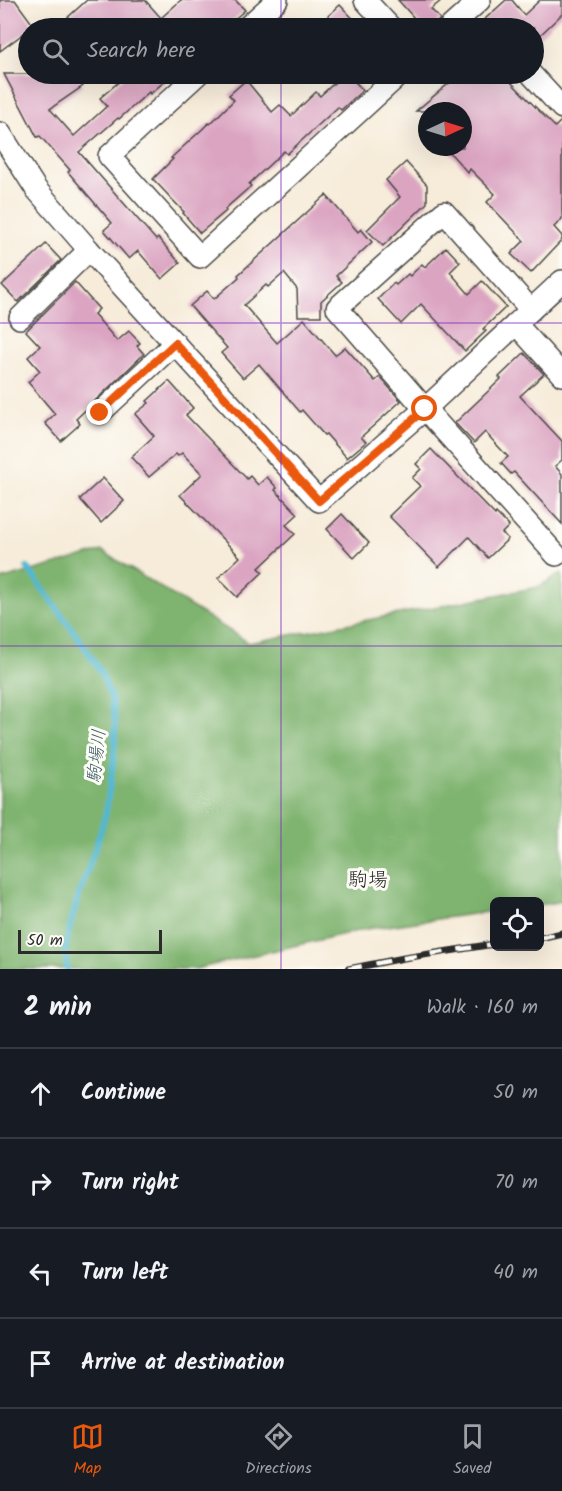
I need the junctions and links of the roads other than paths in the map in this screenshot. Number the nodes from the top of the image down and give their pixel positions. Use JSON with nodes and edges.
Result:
{"nodes":[{"id":1,"x":277,"y":0,"type":"edge"},
{"id":2,"x":365,"y":0,"type":"edge"},
{"id":3,"x":480,"y":0,"type":"edge"},
{"id":4,"x":257,"y":18,"type":"edge"},
{"id":5,"x":382,"y":18,"type":"edge"},
{"id":6,"x":460,"y":18,"type":"edge"},
{"id":7,"x":187,"y":84,"type":"edge"},
{"id":8,"x":389,"y":84,"type":"edge"},
{"id":9,"x":540,"y":84,"type":"edge"},
{"id":10,"x":562,"y":108,"type":"edge"},
{"id":11,"x":0,"y":133,"type":"edge"},
{"id":12,"x":90,"y":250,"type":"junction"},
{"id":13,"x":562,"y":281,"type":"edge"},
{"id":14,"x":524,"y":317,"type":"junction"},
{"id":15,"x":20,"y":318,"type":"dead end"},
{"id":16,"x":175,"y":343,"type":"junction"},
{"id":17,"x":562,"y":375,"type":"edge"},
{"id":18,"x":425,"y":409,"type":"junction"},
{"id":19,"x":100,"y":413,"type":"dead end"},
{"id":20,"x":556,"y":555,"type":"dead end"}],
"edges":[{"from":1,"to":4,"type":"street"},
{"from":2,"to":5,"type":"street"},
{"from":3,"to":6,"type":"street"},
{"from":7,"to":8,"type":"street"},
{"from":9,"to":10,"type":"street"},
{"from":11,"to":12,"type":"street"},
{"from":12,"to":15,"type":"street"},
{"from":12,"to":16,"type":"street"},
{"from":13,"to":14,"type":"street"},
{"from":14,"to":17,"type":"street"},
{"from":14,"to":18,"type":"street"},
{"from":14,"to":18,"type":"street"},
{"from":16,"to":18,"type":"street"},
{"from":16,"to":19,"type":"street"},
{"from":18,"to":20,"type":"street"}]}
